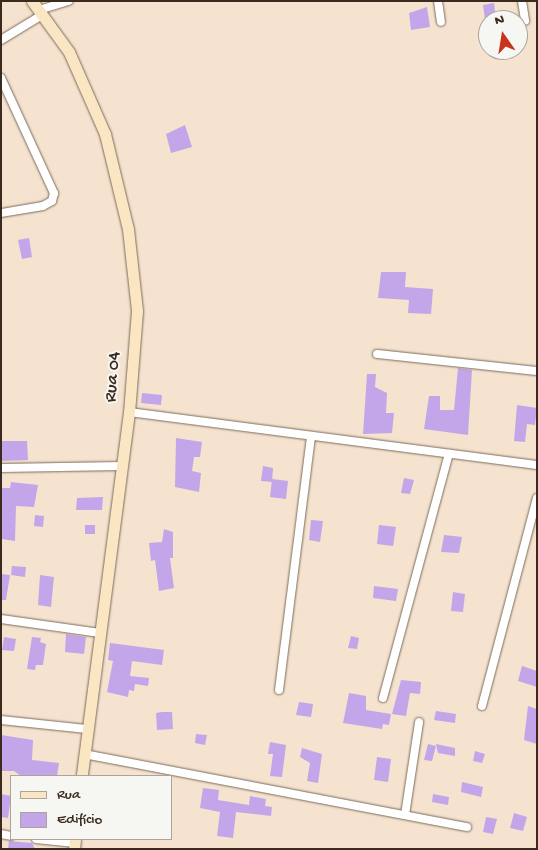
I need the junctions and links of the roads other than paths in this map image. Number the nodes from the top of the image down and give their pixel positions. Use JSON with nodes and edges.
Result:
{"nodes":[{"id":1,"x":69,"y":1,"type":"edge"},
{"id":2,"x":438,"y":1,"type":"edge"},
{"id":3,"x":38,"y":9,"type":"edge"},
{"id":4,"x":441,"y":22,"type":"dead end"},
{"id":5,"x":1,"y":40,"type":"edge"},
{"id":6,"x":1,"y":78,"type":"edge"},
{"id":7,"x":1,"y":213,"type":"edge"},
{"id":8,"x":376,"y":354,"type":"dead end"},
{"id":9,"x":537,"y":372,"type":"edge"},
{"id":10,"x":129,"y":412,"type":"junction"},
{"id":11,"x":311,"y":436,"type":"junction"},
{"id":12,"x":449,"y":454,"type":"junction"},
{"id":13,"x":537,"y":465,"type":"edge"},
{"id":14,"x":122,"y":466,"type":"junction"},
{"id":15,"x":1,"y":468,"type":"edge"},
{"id":16,"x":537,"y":498,"type":"edge"},
{"id":17,"x":1,"y":619,"type":"edge"},
{"id":18,"x":100,"y":633,"type":"junction"},
{"id":19,"x":279,"y":690,"type":"dead end"},
{"id":20,"x":383,"y":698,"type":"dead end"},
{"id":21,"x":482,"y":706,"type":"dead end"},
{"id":22,"x":1,"y":720,"type":"edge"},
{"id":23,"x":419,"y":722,"type":"dead end"},
{"id":24,"x":87,"y":729,"type":"junction"},
{"id":25,"x":84,"y":754,"type":"junction"},
{"id":26,"x":82,"y":775,"type":"edge"},
{"id":27,"x":405,"y":815,"type":"junction"},
{"id":28,"x":467,"y":827,"type":"dead end"},
{"id":29,"x":46,"y":840,"type":"edge"},
{"id":30,"x":75,"y":843,"type":"edge"}],
"edges":[{"from":1,"to":3,"type":"street"},
{"from":2,"to":4,"type":"street"},
{"from":3,"to":5,"type":"street"},
{"from":3,"to":10,"type":"street","name":"Rua 04"},
{"from":6,"to":7,"type":"street"},
{"from":8,"to":9,"type":"street"},
{"from":10,"to":11,"type":"street"},
{"from":10,"to":14,"type":"street","name":"Rua 04"},
{"from":11,"to":12,"type":"street"},
{"from":11,"to":19,"type":"street"},
{"from":12,"to":13,"type":"street"},
{"from":12,"to":20,"type":"street"},
{"from":14,"to":15,"type":"street"},
{"from":14,"to":18,"type":"street","name":"Rua 04"},
{"from":16,"to":21,"type":"street"},
{"from":17,"to":18,"type":"street"},
{"from":18,"to":24,"type":"street","name":"Rua 04"},
{"from":22,"to":24,"type":"street"},
{"from":23,"to":27,"type":"street"},
{"from":24,"to":25,"type":"street","name":"Rua 04"},
{"from":25,"to":26,"type":"street","name":"Rua 04"},
{"from":25,"to":27,"type":"street"},
{"from":27,"to":28,"type":"street"},
{"from":29,"to":30,"type":"street"}]}
